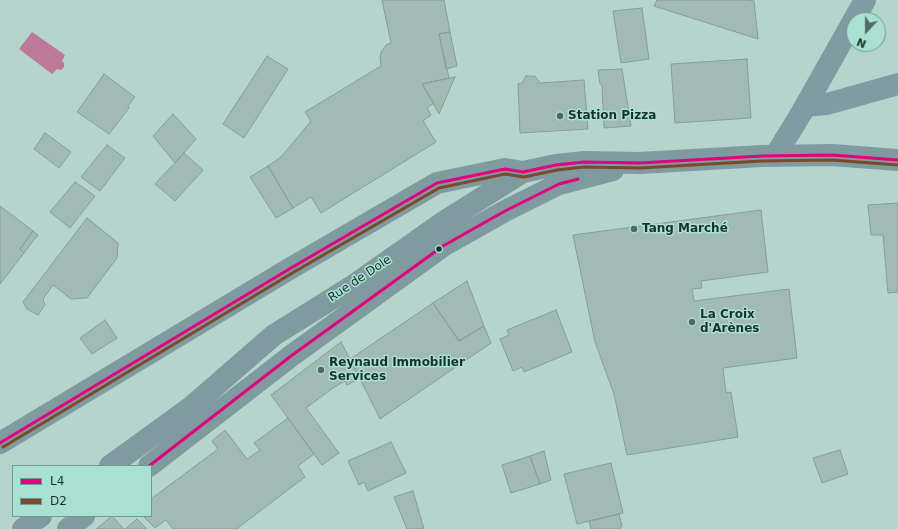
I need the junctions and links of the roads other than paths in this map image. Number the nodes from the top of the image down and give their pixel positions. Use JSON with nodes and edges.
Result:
{"nodes":[{"id":1,"x":865,"y":0,"type":"edge"},
{"id":2,"x":898,"y":84,"type":"edge"},
{"id":3,"x":805,"y":106,"type":"junction"},
{"id":4,"x":775,"y":156,"type":"junction"},
{"id":5,"x":898,"y":160,"type":"edge"},
{"id":6,"x":640,"y":163,"type":"junction"},
{"id":7,"x":523,"y":172,"type":"junction"},
{"id":8,"x":0,"y":443,"type":"edge"},
{"id":9,"x":111,"y":465,"type":"edge"},
{"id":10,"x":150,"y":465,"type":"edge"},
{"id":11,"x":40,"y":517,"type":"edge"},
{"id":12,"x":83,"y":517,"type":"edge"},
{"id":13,"x":23,"y":529,"type":"edge"},
{"id":14,"x":68,"y":529,"type":"edge"}],
"edges":[{"from":1,"to":3,"type":"street"},
{"from":2,"to":3,"type":"street"},
{"from":3,"to":4,"type":"street"},
{"from":4,"to":5,"type":"main road","name":"Rue de Dole"},
{"from":4,"to":6,"type":"main road","name":"Rue de Dole"},
{"from":6,"to":7,"type":"main road","name":"Rue de Dole"},
{"from":6,"to":10,"type":"main road","name":"Rue de Dole"},
{"from":7,"to":8,"type":"main road"},
{"from":7,"to":9,"type":"main road","name":"Rue de Dole"},
{"from":11,"to":13,"type":"main road"},
{"from":12,"to":14,"type":"main road"}]}
